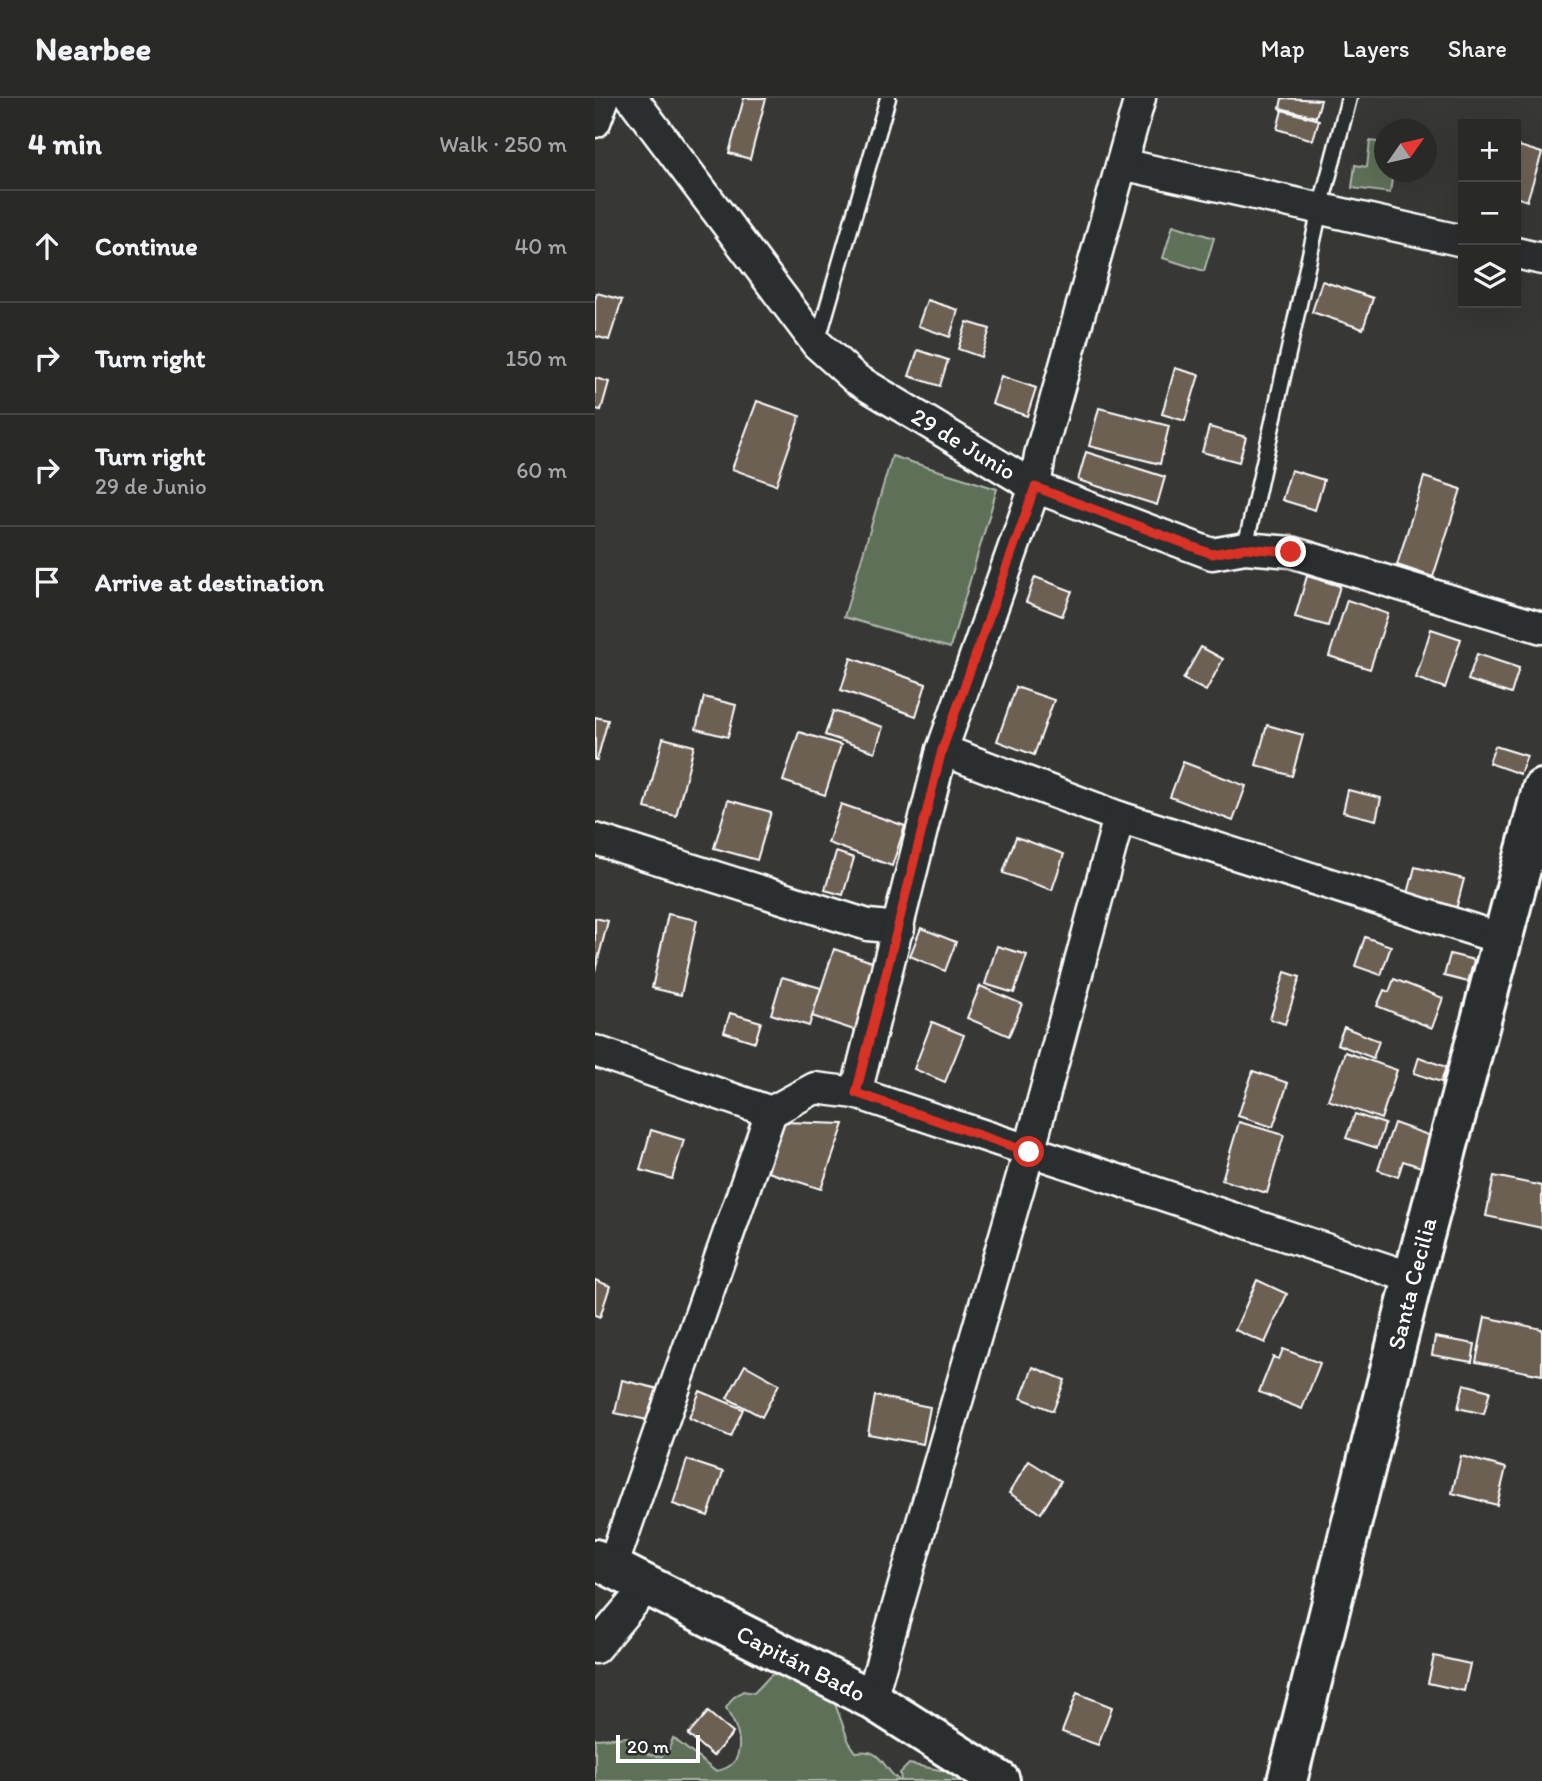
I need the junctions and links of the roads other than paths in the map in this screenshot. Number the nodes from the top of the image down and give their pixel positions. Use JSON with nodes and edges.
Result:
{"nodes":[{"id":1,"x":604,"y":98,"type":"edge"},
{"id":2,"x":632,"y":98,"type":"edge"},
{"id":3,"x":888,"y":98,"type":"edge"},
{"id":4,"x":1140,"y":98,"type":"edge"},
{"id":5,"x":1349,"y":98,"type":"edge"},
{"id":6,"x":595,"y":122,"type":"edge"},
{"id":7,"x":1122,"y":164,"type":"junction"},
{"id":8,"x":1320,"y":209,"type":"junction"},
{"id":9,"x":1458,"y":240,"type":"edge"},
{"id":10,"x":1521,"y":254,"type":"edge"},
{"id":11,"x":1542,"y":258,"type":"edge"},
{"id":12,"x":817,"y":344,"type":"junction"},
{"id":13,"x":1035,"y":487,"type":"junction"},
{"id":14,"x":1245,"y":548,"type":"junction"},
{"id":15,"x":1542,"y":628,"type":"edge"},
{"id":16,"x":942,"y":750,"type":"junction"},
{"id":17,"x":1542,"y":789,"type":"edge"},
{"id":18,"x":1119,"y":817,"type":"junction"},
{"id":19,"x":595,"y":839,"type":"edge"},
{"id":20,"x":1535,"y":846,"type":"edge"},
{"id":21,"x":899,"y":928,"type":"junction"},
{"id":22,"x":1502,"y":939,"type":"junction"},
{"id":23,"x":595,"y":1051,"type":"edge"},
{"id":24,"x":856,"y":1093,"type":"junction"},
{"id":25,"x":771,"y":1112,"type":"junction"},
{"id":26,"x":1029,"y":1152,"type":"junction"},
{"id":27,"x":1413,"y":1278,"type":"junction"},
{"id":28,"x":603,"y":1563,"type":"edge"},
{"id":29,"x":648,"y":1585,"type":"junction"},
{"id":30,"x":595,"y":1648,"type":"edge"},
{"id":31,"x":871,"y":1699,"type":"junction"},
{"id":32,"x":1000,"y":1781,"type":"edge"},
{"id":33,"x":1287,"y":1781,"type":"edge"}],
"edges":[{"from":1,"to":6,"type":"street"},
{"from":2,"to":12,"type":"street","name":"29 de Junio"},
{"from":3,"to":12,"type":"lane"},
{"from":4,"to":7,"type":"street"},
{"from":5,"to":8,"type":"lane"},
{"from":7,"to":8,"type":"street"},
{"from":7,"to":13,"type":"street"},
{"from":8,"to":9,"type":"street"},
{"from":8,"to":14,"type":"lane"},
{"from":10,"to":11,"type":"street"},
{"from":12,"to":13,"type":"street","name":"29 de Junio"},
{"from":13,"to":14,"type":"street","name":"29 de Junio"},
{"from":13,"to":16,"type":"street"},
{"from":14,"to":15,"type":"street","name":"29 de Junio"},
{"from":16,"to":18,"type":"street"},
{"from":16,"to":21,"type":"street"},
{"from":17,"to":20,"type":"street","name":"Santa Cecilia"},
{"from":18,"to":22,"type":"street"},
{"from":18,"to":26,"type":"street"},
{"from":19,"to":21,"type":"street"},
{"from":20,"to":22,"type":"street","name":"Santa Cecilia"},
{"from":21,"to":24,"type":"street"},
{"from":22,"to":27,"type":"street","name":"Santa Cecilia"},
{"from":23,"to":25,"type":"street"},
{"from":24,"to":25,"type":"street"},
{"from":24,"to":26,"type":"street"},
{"from":25,"to":28,"type":"street"},
{"from":26,"to":27,"type":"street"},
{"from":26,"to":31,"type":"street"},
{"from":27,"to":33,"type":"street","name":"Santa Cecilia"},
{"from":28,"to":29,"type":"street","name":"Capitán Bado"},
{"from":29,"to":30,"type":"street"},
{"from":29,"to":31,"type":"street","name":"Capitán Bado"},
{"from":31,"to":32,"type":"street","name":"Capitán Bado"}]}
